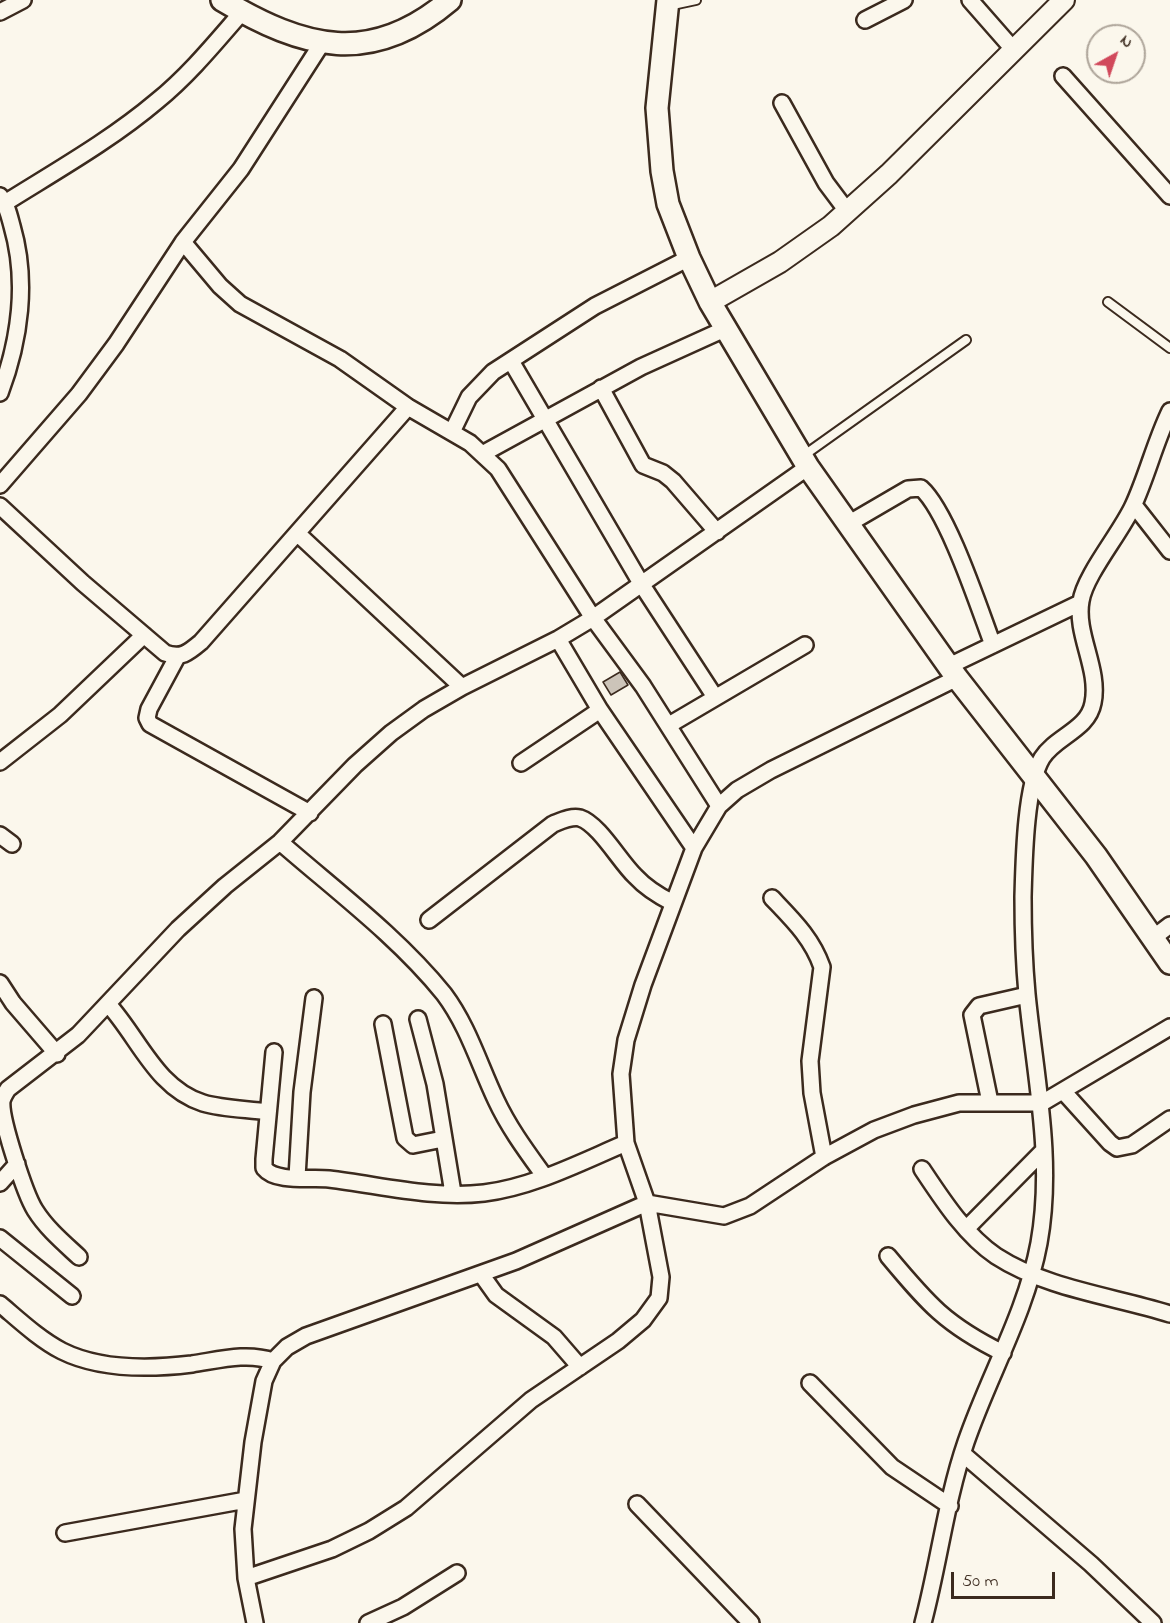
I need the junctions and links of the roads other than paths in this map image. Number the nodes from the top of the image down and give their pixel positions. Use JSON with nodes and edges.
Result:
{"nodes":[{"id":1,"x":23,"y":0,"type":"edge"},
{"id":2,"x":222,"y":0,"type":"edge"},
{"id":3,"x":450,"y":0,"type":"edge"},
{"id":4,"x":696,"y":0,"type":"edge"},
{"id":5,"x":904,"y":0,"type":"edge"},
{"id":6,"x":970,"y":0,"type":"edge"},
{"id":7,"x":1064,"y":0,"type":"edge"},
{"id":8,"x":667,"y":3,"type":"edge"},
{"id":9,"x":0,"y":12,"type":"edge"},
{"id":10,"x":242,"y":12,"type":"junction"},
{"id":11,"x":865,"y":20,"type":"dead end"},
{"id":12,"x":322,"y":43,"type":"junction"},
{"id":13,"x":1013,"y":49,"type":"junction"},
{"id":14,"x":1064,"y":76,"type":"dead end"},
{"id":15,"x":782,"y":103,"type":"dead end"},
{"id":16,"x":1170,"y":196,"type":"edge"},
{"id":17,"x":3,"y":200,"type":"edge"},
{"id":18,"x":847,"y":211,"type":"junction"},
{"id":19,"x":183,"y":242,"type":"junction"},
{"id":20,"x":689,"y":258,"type":"junction"},
{"id":21,"x":710,"y":302,"type":"junction"},
{"id":22,"x":1108,"y":302,"type":"dead end"},
{"id":23,"x":727,"y":328,"type":"junction"},
{"id":24,"x":966,"y":340,"type":"dead end"},
{"id":25,"x":1170,"y":348,"type":"edge"},
{"id":26,"x":511,"y":361,"type":"junction"},
{"id":27,"x":601,"y":388,"type":"junction"},
{"id":28,"x":0,"y":393,"type":"edge"},
{"id":29,"x":408,"y":407,"type":"junction"},
{"id":30,"x":1170,"y":411,"type":"edge"},
{"id":31,"x":543,"y":419,"type":"junction"},
{"id":32,"x":452,"y":432,"type":"junction"},
{"id":33,"x":484,"y":453,"type":"junction"},
{"id":34,"x":805,"y":462,"type":"junction"},
{"id":35,"x":0,"y":485,"type":"edge"},
{"id":36,"x":1134,"y":505,"type":"junction"},
{"id":37,"x":0,"y":506,"type":"edge"},
{"id":38,"x":848,"y":525,"type":"junction"},
{"id":39,"x":717,"y":532,"type":"junction"},
{"id":40,"x":297,"y":533,"type":"junction"},
{"id":41,"x":1170,"y":551,"type":"edge"},
{"id":42,"x":642,"y":585,"type":"junction"},
{"id":43,"x":1080,"y":603,"type":"junction"},
{"id":44,"x":593,"y":618,"type":"junction"},
{"id":45,"x":144,"y":635,"type":"junction"},
{"id":46,"x":558,"y":639,"type":"junction"},
{"id":47,"x":805,"y":645,"type":"dead end"},
{"id":48,"x":993,"y":645,"type":"junction"},
{"id":49,"x":177,"y":657,"type":"junction"},
{"id":50,"x":953,"y":672,"type":"junction"},
{"id":51,"x":462,"y":687,"type":"junction"},
{"id":52,"x":715,"y":697,"type":"junction"},
{"id":53,"x":600,"y":710,"type":"junction"},
{"id":54,"x":669,"y":725,"type":"junction"},
{"id":55,"x":0,"y":762,"type":"edge"},
{"id":56,"x":521,"y":763,"type":"dead end"},
{"id":57,"x":1035,"y":774,"type":"junction"},
{"id":58,"x":719,"y":806,"type":"junction"},
{"id":59,"x":310,"y":813,"type":"junction"},
{"id":60,"x":280,"y":842,"type":"junction"},
{"id":61,"x":694,"y":848,"type":"junction"},
{"id":62,"x":772,"y":897,"type":"dead end"},
{"id":63,"x":673,"y":903,"type":"junction"},
{"id":64,"x":429,"y":920,"type":"dead end"},
{"id":65,"x":1170,"y":925,"type":"edge"},
{"id":66,"x":1153,"y":938,"type":"junction"},
{"id":67,"x":1170,"y":963,"type":"edge"},
{"id":68,"x":0,"y":983,"type":"edge"},
{"id":69,"x":1027,"y":995,"type":"junction"},
{"id":70,"x":314,"y":998,"type":"dead end"},
{"id":71,"x":108,"y":1004,"type":"junction"},
{"id":72,"x":418,"y":1019,"type":"dead end"},
{"id":73,"x":383,"y":1024,"type":"dead end"},
{"id":74,"x":1170,"y":1028,"type":"edge"},
{"id":75,"x":274,"y":1052,"type":"dead end"},
{"id":76,"x":57,"y":1054,"type":"junction"},
{"id":77,"x":1063,"y":1090,"type":"junction"},
{"id":78,"x":990,"y":1102,"type":"junction"},
{"id":79,"x":1042,"y":1103,"type":"junction"},
{"id":80,"x":268,"y":1112,"type":"junction"},
{"id":81,"x":1170,"y":1119,"type":"edge"},
{"id":82,"x":443,"y":1139,"type":"junction"},
{"id":83,"x":626,"y":1143,"type":"junction"},
{"id":84,"x":1043,"y":1151,"type":"junction"},
{"id":85,"x":824,"y":1156,"type":"junction"},
{"id":86,"x":17,"y":1164,"type":"junction"},
{"id":87,"x":922,"y":1169,"type":"dead end"},
{"id":88,"x":297,"y":1177,"type":"junction"},
{"id":89,"x":545,"y":1177,"type":"junction"},
{"id":90,"x":0,"y":1183,"type":"edge"},
{"id":91,"x":453,"y":1193,"type":"junction"},
{"id":92,"x":647,"y":1203,"type":"junction"},
{"id":93,"x":966,"y":1229,"type":"junction"},
{"id":94,"x":0,"y":1238,"type":"edge"},
{"id":95,"x":888,"y":1256,"type":"dead end"},
{"id":96,"x":79,"y":1257,"type":"dead end"},
{"id":97,"x":482,"y":1274,"type":"junction"},
{"id":98,"x":1031,"y":1275,"type":"junction"},
{"id":99,"x":72,"y":1296,"type":"dead end"},
{"id":100,"x":0,"y":1304,"type":"edge"},
{"id":101,"x":1170,"y":1314,"type":"edge"},
{"id":102,"x":1003,"y":1353,"type":"junction"},
{"id":103,"x":273,"y":1361,"type":"junction"},
{"id":104,"x":580,"y":1366,"type":"junction"},
{"id":105,"x":810,"y":1383,"type":"dead end"},
{"id":106,"x":963,"y":1454,"type":"junction"},
{"id":107,"x":246,"y":1500,"type":"junction"},
{"id":108,"x":637,"y":1504,"type":"dead end"},
{"id":109,"x":950,"y":1506,"type":"junction"},
{"id":110,"x":65,"y":1533,"type":"dead end"},
{"id":111,"x":457,"y":1574,"type":"dead end"},
{"id":112,"x":246,"y":1578,"type":"junction"},
{"id":113,"x":255,"y":1623,"type":"edge"},
{"id":114,"x":368,"y":1623,"type":"edge"},
{"id":115,"x":751,"y":1623,"type":"edge"},
{"id":116,"x":923,"y":1623,"type":"edge"},
{"id":117,"x":1153,"y":1623,"type":"edge"}],
"edges":[{"from":1,"to":9,"type":"street"},
{"from":2,"to":10,"type":"main road"},
{"from":3,"to":12,"type":"main road"},
{"from":4,"to":8,"type":"lane"},
{"from":5,"to":11,"type":"street"},
{"from":6,"to":13,"type":"street"},
{"from":7,"to":13,"type":"street"},
{"from":8,"to":20,"type":"main road"},
{"from":10,"to":12,"type":"main road"},
{"from":10,"to":17,"type":"street"},
{"from":12,"to":19,"type":"street"},
{"from":13,"to":18,"type":"street"},
{"from":14,"to":16,"type":"street"},
{"from":15,"to":18,"type":"street"},
{"from":17,"to":28,"type":"street"},
{"from":18,"to":21,"type":"street"},
{"from":19,"to":29,"type":"street"},
{"from":19,"to":35,"type":"street"},
{"from":20,"to":21,"type":"main road"},
{"from":20,"to":26,"type":"street"},
{"from":21,"to":23,"type":"main road"},
{"from":22,"to":25,"type":"lane"},
{"from":23,"to":27,"type":"street"},
{"from":23,"to":34,"type":"main road"},
{"from":24,"to":34,"type":"lane"},
{"from":26,"to":31,"type":"street"},
{"from":26,"to":32,"type":"street"},
{"from":27,"to":31,"type":"street"},
{"from":27,"to":39,"type":"street"},
{"from":29,"to":32,"type":"street"},
{"from":29,"to":40,"type":"street"},
{"from":30,"to":36,"type":"street"},
{"from":31,"to":33,"type":"street"},
{"from":31,"to":42,"type":"street"},
{"from":32,"to":33,"type":"street"},
{"from":33,"to":44,"type":"street"},
{"from":34,"to":38,"type":"main road"},
{"from":34,"to":39,"type":"street"},
{"from":36,"to":41,"type":"street"},
{"from":36,"to":43,"type":"street"},
{"from":37,"to":45,"type":"street"},
{"from":38,"to":48,"type":"street"},
{"from":38,"to":50,"type":"main road"},
{"from":39,"to":42,"type":"street"},
{"from":40,"to":49,"type":"street"},
{"from":40,"to":51,"type":"street"},
{"from":42,"to":44,"type":"street"},
{"from":42,"to":52,"type":"street"},
{"from":43,"to":48,"type":"street"},
{"from":43,"to":57,"type":"street"},
{"from":44,"to":46,"type":"street"},
{"from":44,"to":54,"type":"street"},
{"from":45,"to":49,"type":"street"},
{"from":45,"to":55,"type":"street"},
{"from":46,"to":51,"type":"street"},
{"from":46,"to":53,"type":"street"},
{"from":47,"to":52,"type":"street"},
{"from":48,"to":50,"type":"street"},
{"from":49,"to":59,"type":"street"},
{"from":50,"to":57,"type":"main road"},
{"from":50,"to":58,"type":"street"},
{"from":51,"to":59,"type":"street"},
{"from":52,"to":54,"type":"street"},
{"from":53,"to":56,"type":"street"},
{"from":53,"to":61,"type":"street"},
{"from":54,"to":58,"type":"street"},
{"from":57,"to":66,"type":"main road"},
{"from":57,"to":69,"type":"street"},
{"from":58,"to":61,"type":"street"},
{"from":59,"to":60,"type":"street"},
{"from":60,"to":71,"type":"street"},
{"from":60,"to":89,"type":"street"},
{"from":61,"to":63,"type":"street"},
{"from":62,"to":85,"type":"street"},
{"from":63,"to":64,"type":"street"},
{"from":63,"to":83,"type":"street"},
{"from":65,"to":66,"type":"street"},
{"from":66,"to":67,"type":"main road"},
{"from":68,"to":76,"type":"street"},
{"from":69,"to":78,"type":"street"},
{"from":69,"to":79,"type":"street"},
{"from":70,"to":88,"type":"street"},
{"from":71,"to":76,"type":"street"},
{"from":71,"to":80,"type":"street"},
{"from":72,"to":82,"type":"street"},
{"from":73,"to":82,"type":"street"},
{"from":74,"to":77,"type":"street"},
{"from":75,"to":80,"type":"street"},
{"from":76,"to":86,"type":"street"},
{"from":77,"to":79,"type":"street"},
{"from":77,"to":81,"type":"street"},
{"from":78,"to":79,"type":"street"},
{"from":78,"to":85,"type":"street"},
{"from":79,"to":84,"type":"street"},
{"from":80,"to":88,"type":"street"},
{"from":82,"to":91,"type":"street"},
{"from":83,"to":89,"type":"street"},
{"from":83,"to":92,"type":"street"},
{"from":84,"to":93,"type":"street"},
{"from":84,"to":98,"type":"street"},
{"from":85,"to":92,"type":"street"},
{"from":86,"to":90,"type":"street"},
{"from":86,"to":96,"type":"street"},
{"from":87,"to":93,"type":"street"},
{"from":88,"to":91,"type":"street"},
{"from":89,"to":91,"type":"street"},
{"from":92,"to":97,"type":"street"},
{"from":92,"to":104,"type":"street"},
{"from":93,"to":98,"type":"street"},
{"from":94,"to":99,"type":"street"},
{"from":95,"to":102,"type":"street"},
{"from":97,"to":103,"type":"street"},
{"from":97,"to":104,"type":"street"},
{"from":98,"to":101,"type":"street"},
{"from":98,"to":102,"type":"street"},
{"from":100,"to":103,"type":"street"},
{"from":102,"to":106,"type":"street"},
{"from":103,"to":107,"type":"street"},
{"from":104,"to":112,"type":"street"},
{"from":105,"to":109,"type":"street"},
{"from":106,"to":109,"type":"street"},
{"from":106,"to":117,"type":"street"},
{"from":107,"to":110,"type":"street"},
{"from":107,"to":112,"type":"street"},
{"from":108,"to":115,"type":"street"},
{"from":109,"to":116,"type":"street"},
{"from":111,"to":114,"type":"street"},
{"from":112,"to":113,"type":"street"}]}
